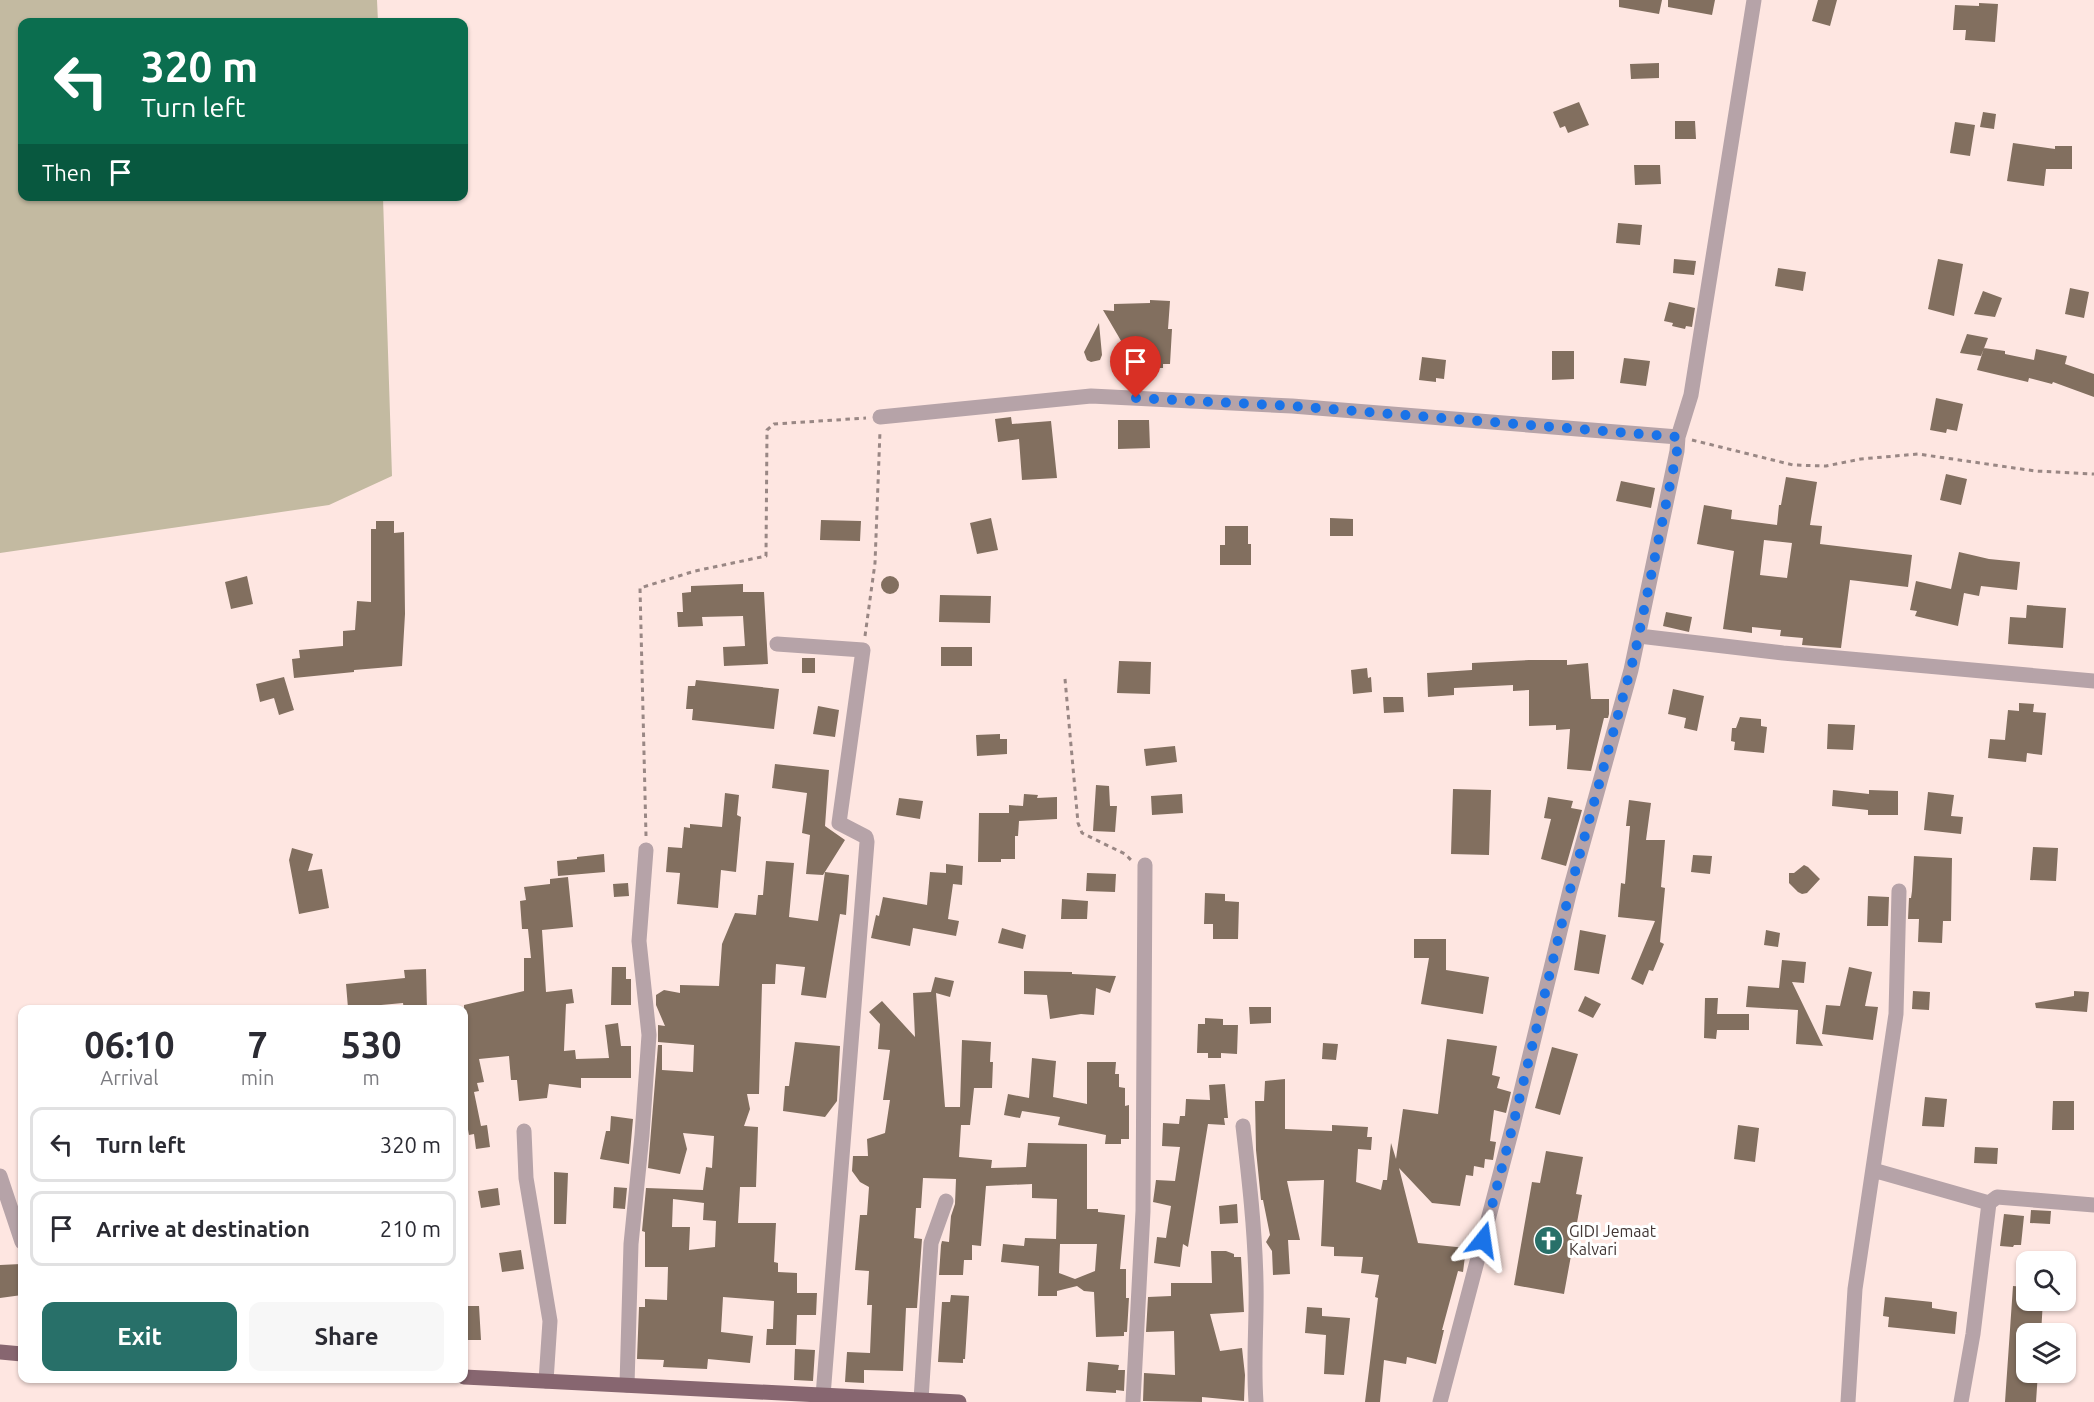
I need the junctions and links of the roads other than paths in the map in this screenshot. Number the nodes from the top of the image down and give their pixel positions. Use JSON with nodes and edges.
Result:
{"nodes":[{"id":1,"x":1754,"y":0,"type":"edge"},
{"id":2,"x":880,"y":417,"type":"road end"},
{"id":3,"x":1678,"y":437,"type":"junction"},
{"id":4,"x":1639,"y":636,"type":"junction"},
{"id":5,"x":777,"y":644,"type":"dead end"},
{"id":6,"x":2094,"y":681,"type":"edge"},
{"id":7,"x":646,"y":850,"type":"road end"},
{"id":8,"x":1145,"y":865,"type":"road end"},
{"id":9,"x":1899,"y":891,"type":"dead end"},
{"id":10,"x":1243,"y":1126,"type":"dead end"},
{"id":11,"x":524,"y":1131,"type":"dead end"},
{"id":12,"x":1872,"y":1170,"type":"junction"},
{"id":13,"x":0,"y":1176,"type":"edge"},
{"id":14,"x":946,"y":1201,"type":"dead end"},
{"id":15,"x":1989,"y":1203,"type":"junction"},
{"id":16,"x":2094,"y":1205,"type":"edge"},
{"id":17,"x":18,"y":1230,"type":"edge"},
{"id":18,"x":0,"y":1352,"type":"edge"},
{"id":19,"x":18,"y":1354,"type":"edge"},
{"id":20,"x":468,"y":1377,"type":"edge"},
{"id":21,"x":546,"y":1381,"type":"junction"},
{"id":22,"x":627,"y":1385,"type":"junction"},
{"id":23,"x":823,"y":1396,"type":"junction"},
{"id":24,"x":921,"y":1400,"type":"junction"},
{"id":25,"x":959,"y":1402,"type":"edge"},
{"id":26,"x":1133,"y":1402,"type":"edge"},
{"id":27,"x":1256,"y":1402,"type":"edge"},
{"id":28,"x":1440,"y":1402,"type":"edge"},
{"id":29,"x":1848,"y":1402,"type":"edge"},
{"id":30,"x":1961,"y":1402,"type":"edge"}],
"edges":[{"from":1,"to":3,"type":"street"},
{"from":2,"to":3,"type":"street"},
{"from":3,"to":4,"type":"street"},
{"from":4,"to":6,"type":"street"},
{"from":4,"to":28,"type":"street"},
{"from":5,"to":23,"type":"street"},
{"from":7,"to":22,"type":"street"},
{"from":8,"to":26,"type":"street"},
{"from":9,"to":12,"type":"street"},
{"from":10,"to":27,"type":"street"},
{"from":11,"to":21,"type":"street"},
{"from":12,"to":15,"type":"street"},
{"from":12,"to":29,"type":"street"},
{"from":13,"to":17,"type":"street"},
{"from":14,"to":24,"type":"street"},
{"from":15,"to":16,"type":"street"},
{"from":15,"to":30,"type":"street"},
{"from":18,"to":19,"type":"main road"},
{"from":20,"to":21,"type":"main road"},
{"from":21,"to":22,"type":"main road"},
{"from":22,"to":23,"type":"main road"},
{"from":23,"to":24,"type":"main road"},
{"from":24,"to":25,"type":"main road"}]}
